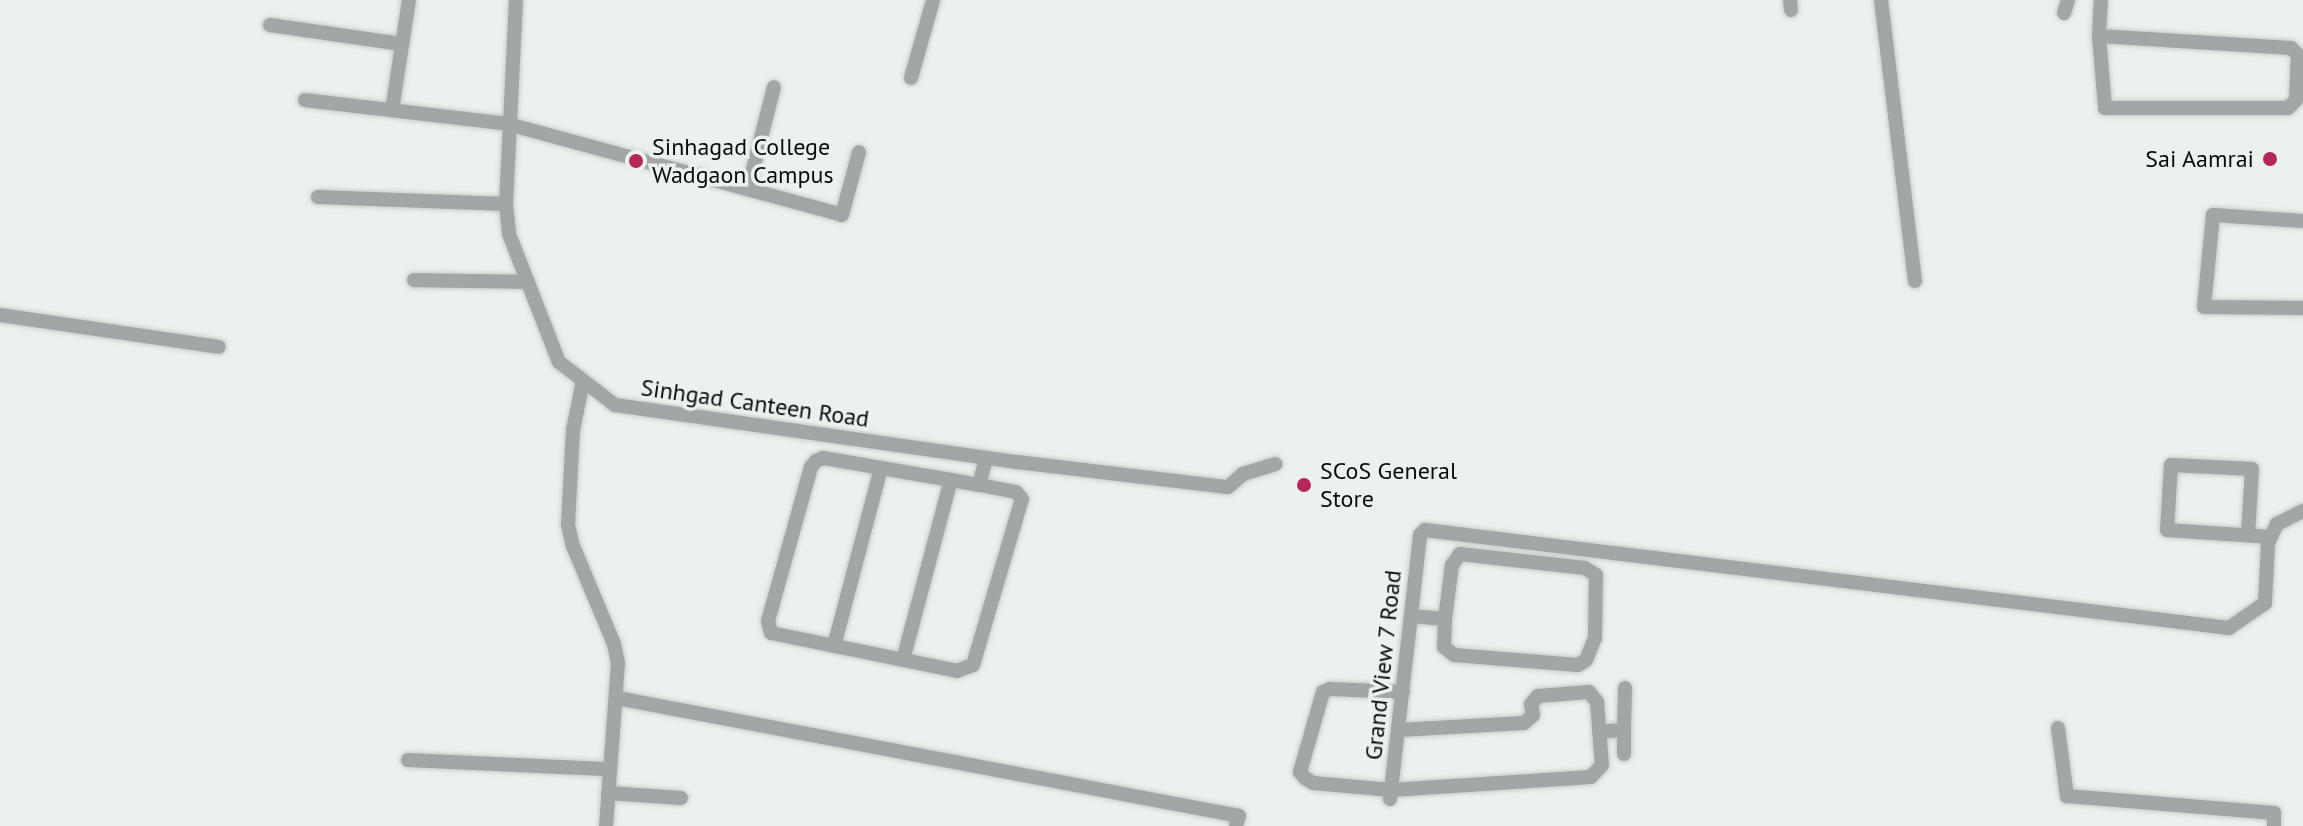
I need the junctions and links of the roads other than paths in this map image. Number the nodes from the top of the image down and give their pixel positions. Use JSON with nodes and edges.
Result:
{"nodes":[{"id":1,"x":409,"y":0,"type":"edge"},
{"id":2,"x":516,"y":0,"type":"edge"},
{"id":3,"x":933,"y":0,"type":"edge"},
{"id":4,"x":1881,"y":0,"type":"edge"},
{"id":5,"x":2101,"y":0,"type":"edge"},
{"id":6,"x":270,"y":25,"type":"dead end"},
{"id":7,"x":2099,"y":36,"type":"junction"},
{"id":8,"x":402,"y":44,"type":"junction"},
{"id":9,"x":911,"y":78,"type":"dead end"},
{"id":10,"x":774,"y":87,"type":"dead end"},
{"id":11,"x":305,"y":100,"type":"dead end"},
{"id":12,"x":392,"y":110,"type":"junction"},
{"id":13,"x":508,"y":124,"type":"junction"},
{"id":14,"x":859,"y":152,"type":"dead end"},
{"id":15,"x":748,"y":189,"type":"junction"},
{"id":16,"x":318,"y":197,"type":"dead end"},
{"id":17,"x":506,"y":204,"type":"junction"},
{"id":18,"x":2303,"y":221,"type":"edge"},
{"id":19,"x":414,"y":280,"type":"dead end"},
{"id":20,"x":1915,"y":281,"type":"dead end"},
{"id":21,"x":527,"y":282,"type":"junction"},
{"id":22,"x":2303,"y":308,"type":"edge"},
{"id":23,"x":0,"y":315,"type":"edge"},
{"id":24,"x":219,"y":347,"type":"dead end"},
{"id":25,"x":583,"y":381,"type":"junction"},
{"id":26,"x":986,"y":458,"type":"junction"},
{"id":27,"x":1275,"y":464,"type":"dead end"},
{"id":28,"x":881,"y":468,"type":"junction"},
{"id":29,"x":951,"y":480,"type":"junction"},
{"id":30,"x":979,"y":485,"type":"junction"},
{"id":31,"x":2303,"y":511,"type":"edge"},
{"id":32,"x":2248,"y":535,"type":"junction"},
{"id":33,"x":2271,"y":537,"type":"junction"},
{"id":34,"x":1411,"y":616,"type":"junction"},
{"id":35,"x":1445,"y":619,"type":"junction"},
{"id":36,"x":834,"y":646,"type":"junction"},
{"id":37,"x":903,"y":660,"type":"junction"},
{"id":38,"x":1625,"y":688,"type":"dead end"},
{"id":39,"x":1403,"y":692,"type":"junction"},
{"id":40,"x":617,"y":698,"type":"junction"},
{"id":41,"x":2058,"y":728,"type":"dead end"},
{"id":42,"x":1399,"y":730,"type":"junction"},
{"id":43,"x":1624,"y":730,"type":"junction"},
{"id":44,"x":1599,"y":732,"type":"junction"},
{"id":45,"x":1624,"y":754,"type":"dead end"},
{"id":46,"x":408,"y":760,"type":"dead end"},
{"id":47,"x":610,"y":769,"type":"junction"},
{"id":48,"x":608,"y":793,"type":"junction"},
{"id":49,"x":1390,"y":795,"type":"junction"},
{"id":50,"x":681,"y":798,"type":"dead end"},
{"id":51,"x":606,"y":826,"type":"edge"},
{"id":52,"x":1236,"y":826,"type":"edge"},
{"id":53,"x":2274,"y":826,"type":"edge"}],
"edges":[{"from":1,"to":8,"type":"street"},
{"from":2,"to":13,"type":"street","name":"Sinhgad Canteen Road"},
{"from":3,"to":9,"type":"street"},
{"from":4,"to":20,"type":"street"},
{"from":5,"to":7,"type":"street"},
{"from":6,"to":8,"type":"street"},
{"from":7,"to":7,"type":"street"},
{"from":8,"to":12,"type":"street"},
{"from":10,"to":15,"type":"street"},
{"from":11,"to":12,"type":"street"},
{"from":12,"to":13,"type":"street"},
{"from":13,"to":15,"type":"street"},
{"from":13,"to":17,"type":"street","name":"Sinhgad Canteen Road"},
{"from":14,"to":15,"type":"street"},
{"from":16,"to":17,"type":"street"},
{"from":17,"to":21,"type":"street","name":"Sinhgad Canteen Road"},
{"from":18,"to":22,"type":"street"},
{"from":19,"to":21,"type":"street"},
{"from":21,"to":25,"type":"street","name":"Sinhgad Canteen Road"},
{"from":23,"to":24,"type":"street"},
{"from":25,"to":26,"type":"street","name":"Sinhgad Canteen Road"},
{"from":25,"to":40,"type":"street"},
{"from":26,"to":27,"type":"street","name":"Sinhgad Canteen Road"},
{"from":26,"to":30,"type":"street"},
{"from":28,"to":29,"type":"street"},
{"from":28,"to":36,"type":"street"},
{"from":28,"to":36,"type":"street"},
{"from":29,"to":30,"type":"street"},
{"from":29,"to":37,"type":"street"},
{"from":30,"to":37,"type":"street"},
{"from":31,"to":33,"type":"street"},
{"from":32,"to":32,"type":"street"},
{"from":32,"to":33,"type":"street"},
{"from":33,"to":34,"type":"street","name":"Grand View 7 Road"},
{"from":34,"to":35,"type":"street"},
{"from":34,"to":39,"type":"street","name":"Grand View 7 Road"},
{"from":35,"to":35,"type":"street"},
{"from":36,"to":37,"type":"street"},
{"from":38,"to":43,"type":"street"},
{"from":39,"to":42,"type":"street","name":"Grand View 7 Road"},
{"from":39,"to":49,"type":"street"},
{"from":40,"to":47,"type":"street"},
{"from":40,"to":52,"type":"street"},
{"from":41,"to":53,"type":"street"},
{"from":42,"to":44,"type":"street"},
{"from":42,"to":49,"type":"street","name":"Grand View 7 Road"},
{"from":43,"to":44,"type":"street"},
{"from":43,"to":45,"type":"street"},
{"from":44,"to":49,"type":"street"},
{"from":46,"to":47,"type":"street"},
{"from":47,"to":48,"type":"street"},
{"from":48,"to":50,"type":"street"},
{"from":48,"to":51,"type":"street"}]}
